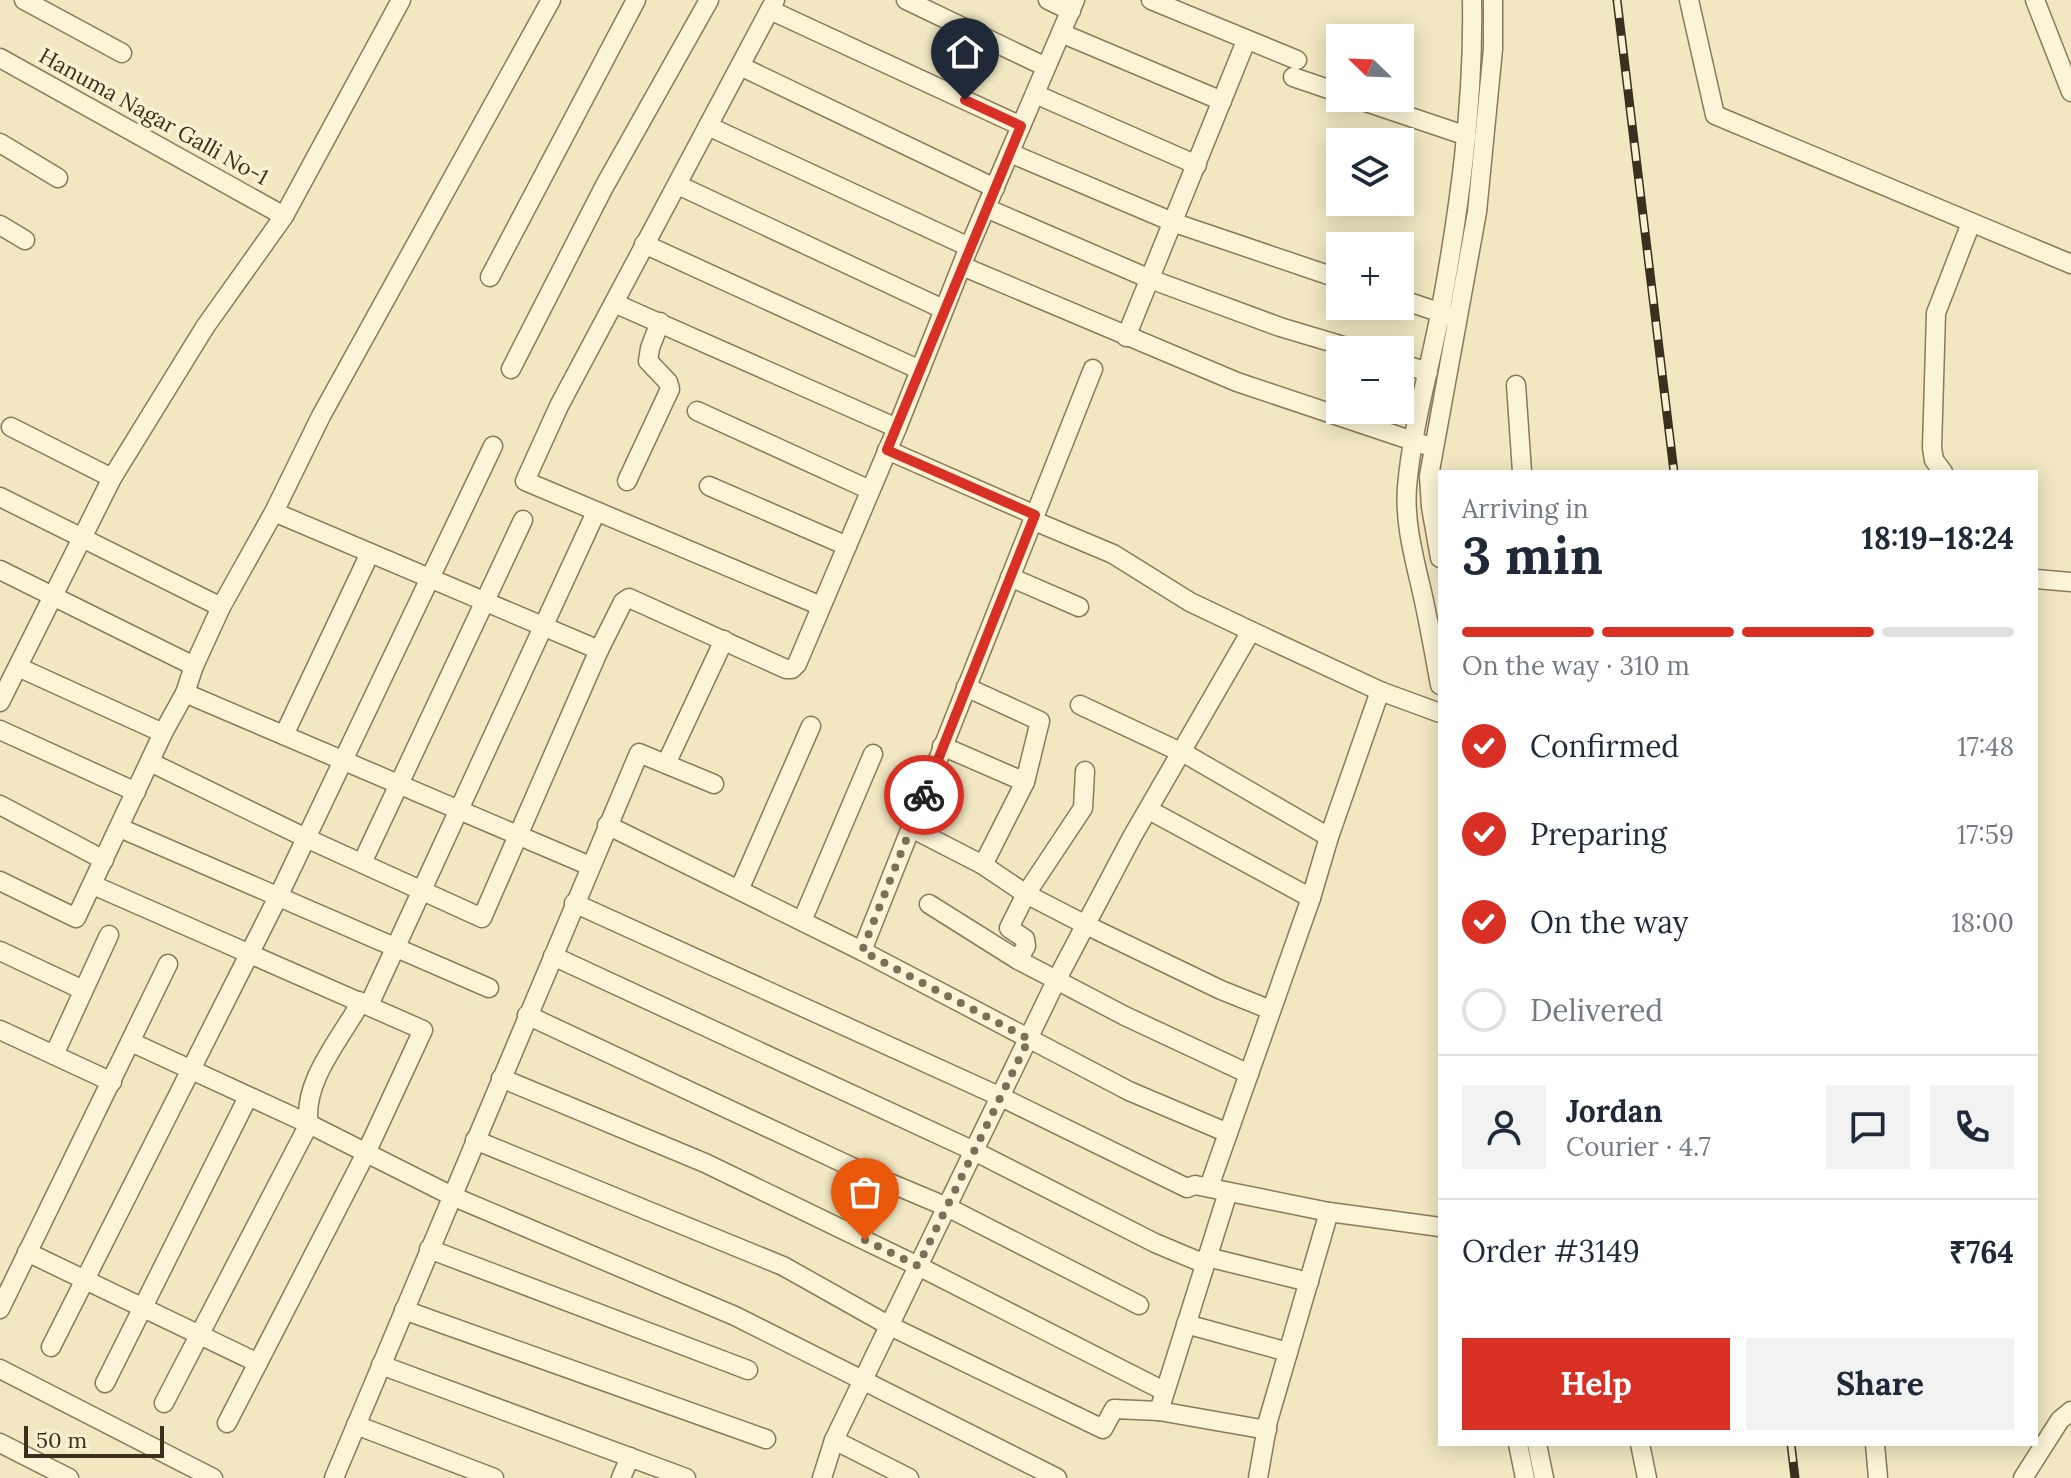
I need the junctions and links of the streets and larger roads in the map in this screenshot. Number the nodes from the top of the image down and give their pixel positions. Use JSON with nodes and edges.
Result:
{"nodes":[{"id":1,"x":24,"y":0,"type":"edge"},
{"id":2,"x":401,"y":0,"type":"edge"},
{"id":3,"x":551,"y":0,"type":"edge"},
{"id":4,"x":636,"y":0,"type":"edge"},
{"id":5,"x":709,"y":0,"type":"edge"},
{"id":6,"x":906,"y":0,"type":"edge"},
{"id":7,"x":1048,"y":0,"type":"edge"},
{"id":8,"x":1151,"y":0,"type":"edge"},
{"id":9,"x":1472,"y":0,"type":"edge"},
{"id":10,"x":1493,"y":0,"type":"edge"},
{"id":11,"x":1689,"y":0,"type":"edge"},
{"id":12,"x":2035,"y":0,"type":"edge"},
{"id":13,"x":772,"y":5,"type":"edge"},
{"id":14,"x":1073,"y":5,"type":"edge"},
{"id":15,"x":1061,"y":33,"type":"junction"},
{"id":16,"x":1246,"y":41,"type":"junction"},
{"id":17,"x":122,"y":53,"type":"dead end"},
{"id":18,"x":0,"y":58,"type":"edge"},
{"id":19,"x":740,"y":66,"type":"junction"},
{"id":20,"x":1046,"y":67,"type":"junction"},
{"id":21,"x":1326,"y":86,"type":"edge"},
{"id":22,"x":2071,"y":92,"type":"edge"},
{"id":23,"x":1035,"y":94,"type":"junction"},
{"id":24,"x":1222,"y":101,"type":"junction"},
{"id":25,"x":1396,"y":112,"type":"edge"},
{"id":26,"x":708,"y":126,"type":"junction"},
{"id":27,"x":1021,"y":126,"type":"junction"},
{"id":28,"x":1467,"y":136,"type":"junction"},
{"id":29,"x":0,"y":143,"type":"edge"},
{"id":30,"x":1010,"y":153,"type":"junction"},
{"id":31,"x":1197,"y":165,"type":"junction"},
{"id":32,"x":58,"y":178,"type":"dead end"},
{"id":33,"x":678,"y":185,"type":"junction"},
{"id":34,"x":995,"y":188,"type":"junction"},
{"id":35,"x":986,"y":208,"type":"junction"},
{"id":36,"x":284,"y":216,"type":"junction"},
{"id":37,"x":1175,"y":223,"type":"junction"},
{"id":38,"x":1971,"y":223,"type":"junction"},
{"id":39,"x":0,"y":225,"type":"edge"},
{"id":40,"x":25,"y":240,"type":"dead end"},
{"id":41,"x":644,"y":244,"type":"junction"},
{"id":42,"x":969,"y":247,"type":"junction"},
{"id":43,"x":2071,"y":264,"type":"edge"},
{"id":44,"x":962,"y":266,"type":"junction"},
{"id":45,"x":1326,"y":274,"type":"edge"},
{"id":46,"x":490,"y":277,"type":"dead end"},
{"id":47,"x":1150,"y":279,"type":"junction"},
{"id":48,"x":614,"y":303,"type":"junction"},
{"id":49,"x":1414,"y":304,"type":"edge"},
{"id":50,"x":943,"y":309,"type":"junction"},
{"id":51,"x":1448,"y":316,"type":"junction"},
{"id":52,"x":660,"y":322,"type":"junction"},
{"id":53,"x":1126,"y":337,"type":"junction"},
{"id":54,"x":1326,"y":341,"type":"edge"},
{"id":55,"x":1414,"y":368,"type":"edge"},
{"id":56,"x":511,"y":369,"type":"dead end"},
{"id":57,"x":1093,"y":369,"type":"dead end"},
{"id":58,"x":920,"y":370,"type":"junction"},
{"id":59,"x":1428,"y":372,"type":"junction"},
{"id":60,"x":1516,"y":385,"type":"dead end"},
{"id":61,"x":697,"y":411,"type":"dead end"},
{"id":62,"x":11,"y":427,"type":"dead end"},
{"id":63,"x":897,"y":428,"type":"junction"},
{"id":64,"x":1424,"y":445,"type":"junction"},
{"id":65,"x":493,"y":446,"type":"dead end"},
{"id":66,"x":887,"y":450,"type":"junction"},
{"id":67,"x":1522,"y":470,"type":"edge"},
{"id":68,"x":1942,"y":470,"type":"edge"},
{"id":69,"x":112,"y":478,"type":"junction"},
{"id":70,"x":627,"y":481,"type":"dead end"},
{"id":71,"x":709,"y":486,"type":"dead end"},
{"id":72,"x":870,"y":490,"type":"junction"},
{"id":73,"x":0,"y":497,"type":"edge"},
{"id":74,"x":274,"y":512,"type":"junction"},
{"id":75,"x":596,"y":512,"type":"junction"},
{"id":76,"x":1034,"y":517,"type":"junction"},
{"id":77,"x":523,"y":520,"type":"dead end"},
{"id":78,"x":82,"y":540,"type":"junction"},
{"id":79,"x":847,"y":546,"type":"junction"},
{"id":80,"x":1438,"y":547,"type":"edge"},
{"id":81,"x":370,"y":553,"type":"junction"},
{"id":82,"x":0,"y":570,"type":"edge"},
{"id":83,"x":1010,"y":577,"type":"junction"},
{"id":84,"x":430,"y":578,"type":"junction"},
{"id":85,"x":2038,"y":579,"type":"edge"},
{"id":86,"x":2071,"y":582,"type":"edge"},
{"id":87,"x":53,"y":598,"type":"junction"},
{"id":88,"x":483,"y":601,"type":"junction"},
{"id":89,"x":821,"y":606,"type":"junction"},
{"id":90,"x":221,"y":607,"type":"junction"},
{"id":91,"x":1079,"y":607,"type":"dead end"},
{"id":92,"x":544,"y":626,"type":"junction"},
{"id":93,"x":1251,"y":631,"type":"junction"},
{"id":94,"x":724,"y":640,"type":"junction"},
{"id":95,"x":599,"y":650,"type":"junction"},
{"id":96,"x":194,"y":666,"type":"junction"},
{"id":97,"x":18,"y":667,"type":"junction"},
{"id":98,"x":1438,"y":675,"type":"edge"},
{"id":99,"x":966,"y":687,"type":"junction"},
{"id":100,"x":1380,"y":691,"type":"junction"},
{"id":101,"x":185,"y":693,"type":"junction"},
{"id":102,"x":0,"y":702,"type":"edge"},
{"id":103,"x":1080,"y":705,"type":"dead end"},
{"id":104,"x":1438,"y":712,"type":"edge"},
{"id":105,"x":811,"y":726,"type":"dead end"},
{"id":106,"x":0,"y":730,"type":"edge"},
{"id":107,"x":163,"y":733,"type":"junction"},
{"id":108,"x":284,"y":735,"type":"junction"},
{"id":109,"x":942,"y":746,"type":"junction"},
{"id":110,"x":873,"y":754,"type":"dead end"},
{"id":111,"x":1181,"y":754,"type":"junction"},
{"id":112,"x":150,"y":762,"type":"junction"},
{"id":113,"x":343,"y":762,"type":"junction"},
{"id":114,"x":666,"y":764,"type":"junction"},
{"id":115,"x":1085,"y":771,"type":"dead end"},
{"id":116,"x":1025,"y":782,"type":"junction"},
{"id":117,"x":714,"y":784,"type":"dead end"},
{"id":118,"x":400,"y":785,"type":"junction"},
{"id":119,"x":136,"y":792,"type":"junction"},
{"id":120,"x":0,"y":805,"type":"edge"},
{"id":121,"x":459,"y":810,"type":"junction"},
{"id":122,"x":1149,"y":810,"type":"junction"},
{"id":123,"x":607,"y":825,"type":"junction"},
{"id":124,"x":120,"y":828,"type":"junction"},
{"id":125,"x":911,"y":828,"type":"junction"},
{"id":126,"x":518,"y":836,"type":"junction"},
{"id":127,"x":1329,"y":837,"type":"junction"},
{"id":128,"x":306,"y":838,"type":"junction"},
{"id":129,"x":104,"y":860,"type":"junction"},
{"id":130,"x":362,"y":863,"type":"junction"},
{"id":131,"x":983,"y":865,"type":"junction"},
{"id":132,"x":590,"y":866,"type":"junction"},
{"id":133,"x":0,"y":881,"type":"edge"},
{"id":134,"x":93,"y":885,"type":"junction"},
{"id":135,"x":421,"y":890,"type":"junction"},
{"id":136,"x":739,"y":890,"type":"junction"},
{"id":137,"x":1026,"y":894,"type":"junction"},
{"id":138,"x":278,"y":897,"type":"junction"},
{"id":139,"x":1311,"y":898,"type":"junction"},
{"id":140,"x":574,"y":903,"type":"junction"},
{"id":141,"x":929,"y":904,"type":"dead end"},
{"id":142,"x":802,"y":921,"type":"junction"},
{"id":143,"x":1086,"y":925,"type":"junction"},
{"id":144,"x":109,"y":935,"type":"dead end"},
{"id":145,"x":396,"y":947,"type":"junction"},
{"id":146,"x":0,"y":951,"type":"edge"},
{"id":147,"x":862,"y":951,"type":"junction"},
{"id":148,"x":247,"y":954,"type":"junction"},
{"id":149,"x":553,"y":956,"type":"junction"},
{"id":150,"x":1018,"y":960,"type":"junction"},
{"id":151,"x":168,"y":964,"type":"dead end"},
{"id":152,"x":1057,"y":979,"type":"junction"},
{"id":153,"x":489,"y":988,"type":"dead end"},
{"id":154,"x":83,"y":990,"type":"junction"},
{"id":155,"x":364,"y":1003,"type":"junction"},
{"id":156,"x":1271,"y":1010,"type":"junction"},
{"id":157,"x":527,"y":1015,"type":"junction"},
{"id":158,"x":0,"y":1030,"type":"edge"},
{"id":159,"x":1029,"y":1039,"type":"junction"},
{"id":160,"x":131,"y":1042,"type":"junction"},
{"id":161,"x":54,"y":1055,"type":"junction"},
{"id":162,"x":189,"y":1070,"type":"junction"},
{"id":163,"x":1249,"y":1074,"type":"junction"},
{"id":164,"x":501,"y":1078,"type":"junction"},
{"id":165,"x":112,"y":1082,"type":"junction"},
{"id":166,"x":248,"y":1097,"type":"junction"},
{"id":167,"x":1001,"y":1097,"type":"junction"},
{"id":168,"x":309,"y":1124,"type":"junction"},
{"id":169,"x":1228,"y":1133,"type":"junction"},
{"id":170,"x":475,"y":1140,"type":"junction"},
{"id":171,"x":974,"y":1151,"type":"junction"},
{"id":172,"x":366,"y":1153,"type":"junction"},
{"id":173,"x":1209,"y":1187,"type":"junction"},
{"id":174,"x":1228,"y":1192,"type":"junction"},
{"id":175,"x":452,"y":1196,"type":"junction"},
{"id":176,"x":947,"y":1207,"type":"junction"},
{"id":177,"x":1329,"y":1212,"type":"junction"},
{"id":178,"x":1438,"y":1227,"type":"edge"},
{"id":179,"x":429,"y":1249,"type":"junction"},
{"id":180,"x":27,"y":1252,"type":"junction"},
{"id":181,"x":1206,"y":1260,"type":"junction"},
{"id":182,"x":918,"y":1266,"type":"junction"},
{"id":183,"x":85,"y":1280,"type":"junction"},
{"id":184,"x":1309,"y":1282,"type":"junction"},
{"id":185,"x":1139,"y":1305,"type":"dead end"},
{"id":186,"x":143,"y":1306,"type":"junction"},
{"id":187,"x":0,"y":1309,"type":"edge"},
{"id":188,"x":404,"y":1310,"type":"junction"},
{"id":189,"x":1186,"y":1324,"type":"junction"},
{"id":190,"x":888,"y":1325,"type":"junction"},
{"id":191,"x":199,"y":1336,"type":"junction"},
{"id":192,"x":51,"y":1347,"type":"dead end"},
{"id":193,"x":1288,"y":1352,"type":"junction"},
{"id":194,"x":258,"y":1363,"type":"junction"},
{"id":195,"x":381,"y":1365,"type":"junction"},
{"id":196,"x":0,"y":1369,"type":"edge"},
{"id":197,"x":748,"y":1370,"type":"dead end"},
{"id":198,"x":862,"y":1382,"type":"junction"},
{"id":199,"x":105,"y":1383,"type":"dead end"},
{"id":200,"x":1164,"y":1391,"type":"junction"},
{"id":201,"x":164,"y":1403,"type":"dead end"},
{"id":202,"x":1159,"y":1411,"type":"junction"},
{"id":203,"x":2071,"y":1411,"type":"edge"},
{"id":204,"x":227,"y":1423,"type":"dead end"},
{"id":205,"x":356,"y":1425,"type":"junction"},
{"id":206,"x":1267,"y":1430,"type":"junction"},
{"id":207,"x":766,"y":1439,"type":"dead end"},
{"id":208,"x":834,"y":1440,"type":"junction"},
{"id":209,"x":0,"y":1443,"type":"edge"},
{"id":210,"x":1518,"y":1446,"type":"edge"},
{"id":211,"x":1537,"y":1446,"type":"edge"},
{"id":212,"x":1640,"y":1446,"type":"edge"},
{"id":213,"x":1875,"y":1446,"type":"edge"},
{"id":214,"x":630,"y":1457,"type":"junction"},
{"id":215,"x":69,"y":1478,"type":"edge"},
{"id":216,"x":213,"y":1478,"type":"edge"},
{"id":217,"x":334,"y":1478,"type":"edge"},
{"id":218,"x":494,"y":1478,"type":"edge"},
{"id":219,"x":621,"y":1478,"type":"edge"},
{"id":220,"x":686,"y":1478,"type":"edge"},
{"id":221,"x":822,"y":1478,"type":"edge"},
{"id":222,"x":909,"y":1478,"type":"edge"},
{"id":223,"x":1057,"y":1478,"type":"edge"},
{"id":224,"x":1258,"y":1478,"type":"edge"},
{"id":225,"x":1525,"y":1478,"type":"edge"},
{"id":226,"x":1544,"y":1478,"type":"edge"},
{"id":227,"x":1647,"y":1478,"type":"edge"},
{"id":228,"x":1878,"y":1478,"type":"edge"},
{"id":229,"x":2023,"y":1478,"type":"edge"}],
"edges":[{"from":1,"to":17,"type":"street"},
{"from":2,"to":36,"type":"street"},
{"from":3,"to":74,"type":"street"},
{"from":4,"to":46,"type":"street"},
{"from":5,"to":56,"type":"street"},
{"from":6,"to":20,"type":"street"},
{"from":7,"to":14,"type":"street"},
{"from":8,"to":16,"type":"street"},
{"from":9,"to":28,"type":"street"},
{"from":10,"to":51,"type":"street"},
{"from":11,"to":38,"type":"street"},
{"from":12,"to":22,"type":"street"},
{"from":13,"to":19,"type":"street"},
{"from":13,"to":27,"type":"street"},
{"from":14,"to":15,"type":"street"},
{"from":15,"to":20,"type":"street"},
{"from":15,"to":24,"type":"street"},
{"from":16,"to":21,"type":"street"},
{"from":16,"to":24,"type":"street"},
{"from":18,"to":36,"type":"street","name":"Hanuma Nagar Galli No-1"},
{"from":19,"to":26,"type":"street"},
{"from":19,"to":34,"type":"street"},
{"from":20,"to":23,"type":"street"},
{"from":23,"to":27,"type":"street"},
{"from":23,"to":31,"type":"street"},
{"from":24,"to":31,"type":"street"},
{"from":25,"to":28,"type":"street"},
{"from":26,"to":33,"type":"street"},
{"from":26,"to":42,"type":"street"},
{"from":27,"to":30,"type":"street"},
{"from":28,"to":51,"type":"street"},
{"from":29,"to":32,"type":"street"},
{"from":30,"to":34,"type":"street"},
{"from":30,"to":37,"type":"street"},
{"from":31,"to":37,"type":"street"},
{"from":33,"to":41,"type":"street"},
{"from":33,"to":50,"type":"street"},
{"from":34,"to":35,"type":"street"},
{"from":35,"to":42,"type":"street"},
{"from":35,"to":47,"type":"street"},
{"from":36,"to":69,"type":"street"},
{"from":37,"to":45,"type":"street"},
{"from":37,"to":47,"type":"street"},
{"from":38,"to":43,"type":"street"},
{"from":38,"to":68,"type":"street"},
{"from":39,"to":40,"type":"street"},
{"from":41,"to":48,"type":"street"},
{"from":41,"to":58,"type":"street"},
{"from":42,"to":44,"type":"street"},
{"from":44,"to":50,"type":"street"},
{"from":44,"to":53,"type":"street"},
{"from":47,"to":53,"type":"street"},
{"from":47,"to":54,"type":"street"},
{"from":48,"to":52,"type":"street"},
{"from":48,"to":75,"type":"street"},
{"from":49,"to":51,"type":"street"},
{"from":50,"to":58,"type":"street"},
{"from":51,"to":59,"type":"street"},
{"from":51,"to":64,"type":"street"},
{"from":52,"to":63,"type":"street"},
{"from":52,"to":70,"type":"street"},
{"from":53,"to":64,"type":"street"},
{"from":55,"to":59,"type":"street"},
{"from":57,"to":76,"type":"street"},
{"from":58,"to":63,"type":"street"},
{"from":59,"to":64,"type":"street"},
{"from":60,"to":67,"type":"street"},
{"from":61,"to":72,"type":"street"},
{"from":62,"to":69,"type":"street"},
{"from":63,"to":66,"type":"street"},
{"from":64,"to":80,"type":"street"},
{"from":64,"to":98,"type":"street"},
{"from":65,"to":84,"type":"street"},
{"from":66,"to":72,"type":"street"},
{"from":66,"to":76,"type":"street"},
{"from":69,"to":78,"type":"street"},
{"from":71,"to":79,"type":"street"},
{"from":72,"to":79,"type":"street"},
{"from":73,"to":78,"type":"street"},
{"from":74,"to":81,"type":"street"},
{"from":74,"to":90,"type":"street"},
{"from":75,"to":89,"type":"street"},
{"from":75,"to":92,"type":"street"},
{"from":76,"to":83,"type":"street"},
{"from":76,"to":93,"type":"street"},
{"from":77,"to":88,"type":"street"},
{"from":78,"to":87,"type":"street"},
{"from":78,"to":90,"type":"street"},
{"from":79,"to":89,"type":"street"},
{"from":81,"to":84,"type":"street"},
{"from":81,"to":108,"type":"street"},
{"from":82,"to":87,"type":"street"},
{"from":83,"to":91,"type":"street"},
{"from":83,"to":99,"type":"street"},
{"from":84,"to":88,"type":"street"},
{"from":84,"to":113,"type":"street"},
{"from":85,"to":86,"type":"street"},
{"from":87,"to":96,"type":"street"},
{"from":87,"to":97,"type":"street"},
{"from":88,"to":92,"type":"street"},
{"from":88,"to":118,"type":"street"},
{"from":89,"to":94,"type":"street"},
{"from":90,"to":96,"type":"street"},
{"from":92,"to":95,"type":"street"},
{"from":92,"to":121,"type":"street"},
{"from":93,"to":100,"type":"street"},
{"from":93,"to":111,"type":"street"},
{"from":94,"to":95,"type":"street"},
{"from":94,"to":114,"type":"street"},
{"from":95,"to":126,"type":"street"},
{"from":96,"to":101,"type":"street"},
{"from":97,"to":102,"type":"street"},
{"from":97,"to":107,"type":"street"},
{"from":99,"to":109,"type":"street"},
{"from":99,"to":116,"type":"street"},
{"from":100,"to":104,"type":"street"},
{"from":100,"to":127,"type":"street"},
{"from":101,"to":107,"type":"street"},
{"from":101,"to":108,"type":"street"},
{"from":103,"to":111,"type":"street"},
{"from":105,"to":136,"type":"street"},
{"from":106,"to":119,"type":"street"},
{"from":107,"to":112,"type":"street"},
{"from":108,"to":113,"type":"street"},
{"from":109,"to":116,"type":"street"},
{"from":109,"to":125,"type":"street"},
{"from":110,"to":142,"type":"street"},
{"from":111,"to":122,"type":"street"},
{"from":111,"to":127,"type":"street"},
{"from":112,"to":119,"type":"street"},
{"from":112,"to":128,"type":"street"},
{"from":113,"to":118,"type":"street"},
{"from":113,"to":128,"type":"street"},
{"from":114,"to":117,"type":"street"},
{"from":114,"to":123,"type":"street"},
{"from":115,"to":137,"type":"street"},
{"from":116,"to":131,"type":"street"},
{"from":118,"to":121,"type":"street"},
{"from":118,"to":130,"type":"street"},
{"from":119,"to":124,"type":"street"},
{"from":120,"to":129,"type":"street"},
{"from":121,"to":126,"type":"street"},
{"from":121,"to":135,"type":"street"},
{"from":122,"to":139,"type":"street"},
{"from":122,"to":143,"type":"street"},
{"from":123,"to":132,"type":"street"},
{"from":123,"to":136,"type":"street"},
{"from":124,"to":129,"type":"street"},
{"from":124,"to":138,"type":"street"},
{"from":125,"to":131,"type":"street"},
{"from":125,"to":147,"type":"street"},
{"from":126,"to":132,"type":"street"},
{"from":126,"to":135,"type":"street"},
{"from":127,"to":139,"type":"street"},
{"from":128,"to":130,"type":"street"},
{"from":128,"to":138,"type":"street"},
{"from":129,"to":134,"type":"street"},
{"from":130,"to":135,"type":"street"},
{"from":131,"to":137,"type":"street"},
{"from":132,"to":140,"type":"street"},
{"from":133,"to":134,"type":"street"},
{"from":134,"to":148,"type":"street"},
{"from":135,"to":145,"type":"street"},
{"from":136,"to":142,"type":"street"},
{"from":137,"to":143,"type":"street"},
{"from":137,"to":150,"type":"street"},
{"from":138,"to":145,"type":"street"},
{"from":138,"to":148,"type":"street"},
{"from":139,"to":156,"type":"street"},
{"from":140,"to":149,"type":"street"},
{"from":140,"to":167,"type":"street"},
{"from":141,"to":150,"type":"street"},
{"from":142,"to":147,"type":"street"},
{"from":143,"to":152,"type":"street"},
{"from":143,"to":156,"type":"street"},
{"from":144,"to":154,"type":"street"},
{"from":145,"to":153,"type":"street"},
{"from":145,"to":155,"type":"street"},
{"from":146,"to":154,"type":"street"},
{"from":147,"to":159,"type":"street"},
{"from":148,"to":155,"type":"street"},
{"from":148,"to":162,"type":"street"},
{"from":149,"to":157,"type":"street"},
{"from":149,"to":171,"type":"street"},
{"from":150,"to":152,"type":"street"},
{"from":151,"to":160,"type":"street"},
{"from":152,"to":159,"type":"street"},
{"from":152,"to":163,"type":"street"},
{"from":154,"to":161,"type":"street"},
{"from":155,"to":168,"type":"street"},
{"from":155,"to":172,"type":"street"},
{"from":156,"to":163,"type":"street"},
{"from":157,"to":164,"type":"street"},
{"from":157,"to":176,"type":"street"},
{"from":158,"to":161,"type":"street"},
{"from":159,"to":167,"type":"street"},
{"from":159,"to":169,"type":"street"},
{"from":160,"to":162,"type":"street"},
{"from":160,"to":165,"type":"street"},
{"from":161,"to":165,"type":"street"},
{"from":162,"to":166,"type":"street"},
{"from":162,"to":183,"type":"street"},
{"from":163,"to":169,"type":"street"},
{"from":164,"to":170,"type":"street"},
{"from":164,"to":182,"type":"street"},
{"from":165,"to":180,"type":"street"},
{"from":166,"to":168,"type":"street"},
{"from":166,"to":186,"type":"street"},
{"from":167,"to":171,"type":"street"},
{"from":167,"to":173,"type":"street"},
{"from":168,"to":172,"type":"street"},
{"from":168,"to":191,"type":"street"},
{"from":169,"to":173,"type":"street"},
{"from":170,"to":175,"type":"street"},
{"from":170,"to":190,"type":"street"},
{"from":171,"to":176,"type":"street"},
{"from":171,"to":181,"type":"street"},
{"from":172,"to":175,"type":"street"},
{"from":172,"to":194,"type":"street"},
{"from":173,"to":174,"type":"street"},
{"from":174,"to":177,"type":"street"},
{"from":174,"to":181,"type":"street"},
{"from":175,"to":179,"type":"street"},
{"from":175,"to":198,"type":"street"},
{"from":176,"to":182,"type":"street"},
{"from":176,"to":185,"type":"street"},
{"from":177,"to":178,"type":"street"},
{"from":177,"to":184,"type":"street"},
{"from":179,"to":188,"type":"street"},
{"from":179,"to":197,"type":"street"},
{"from":180,"to":183,"type":"street"},
{"from":180,"to":187,"type":"street"},
{"from":181,"to":184,"type":"street"},
{"from":181,"to":189,"type":"street"},
{"from":182,"to":190,"type":"street"},
{"from":182,"to":200,"type":"street"},
{"from":183,"to":186,"type":"street"},
{"from":183,"to":192,"type":"street"},
{"from":184,"to":193,"type":"street"},
{"from":186,"to":191,"type":"street"},
{"from":186,"to":199,"type":"street"},
{"from":188,"to":195,"type":"street"},
{"from":188,"to":207,"type":"street"},
{"from":189,"to":193,"type":"street"},
{"from":189,"to":200,"type":"street"},
{"from":190,"to":198,"type":"street"},
{"from":190,"to":202,"type":"street"},
{"from":191,"to":194,"type":"street"},
{"from":191,"to":201,"type":"street"},
{"from":193,"to":206,"type":"street"},
{"from":194,"to":204,"type":"street"},
{"from":195,"to":205,"type":"street"},
{"from":195,"to":214,"type":"street"},
{"from":196,"to":216,"type":"street"},
{"from":198,"to":208,"type":"street"},
{"from":198,"to":223,"type":"street"},
{"from":200,"to":202,"type":"street"},
{"from":202,"to":206,"type":"street"},
{"from":203,"to":229,"type":"street"},
{"from":205,"to":217,"type":"street"},
{"from":205,"to":218,"type":"street"},
{"from":206,"to":224,"type":"street"},
{"from":208,"to":221,"type":"street"},
{"from":208,"to":222,"type":"street"},
{"from":209,"to":215,"type":"street"},
{"from":210,"to":225,"type":"street"},
{"from":211,"to":226,"type":"street"},
{"from":212,"to":227,"type":"street"},
{"from":213,"to":228,"type":"street"},
{"from":214,"to":219,"type":"street"},
{"from":214,"to":220,"type":"street"}]}
